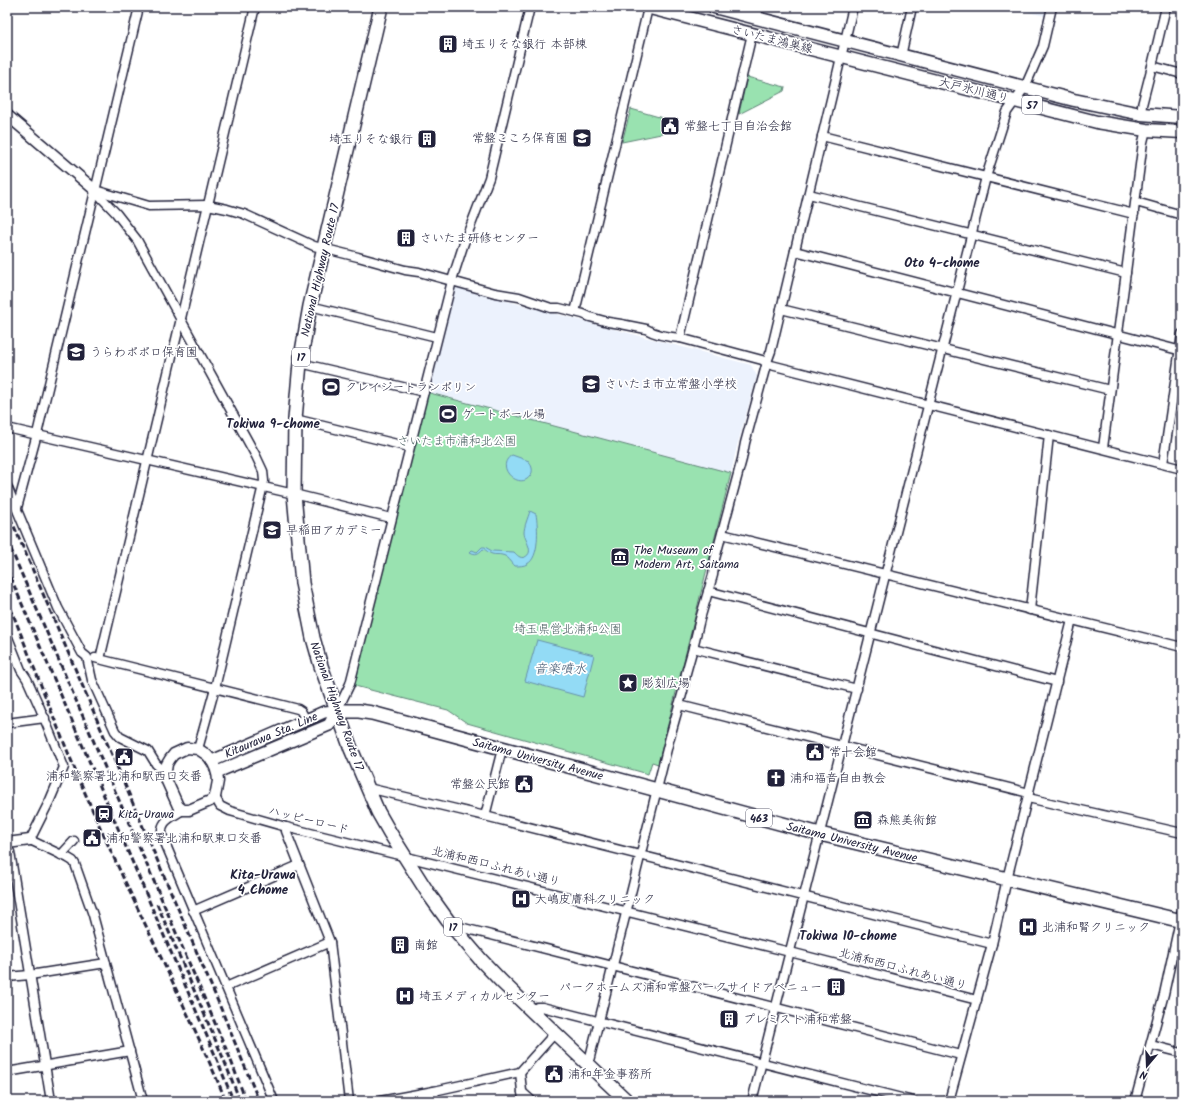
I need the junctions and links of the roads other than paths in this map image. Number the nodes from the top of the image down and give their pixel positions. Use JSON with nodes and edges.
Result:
{"nodes":[{"id":1,"x":139,"y":7,"type":"edge"},
{"id":2,"x":255,"y":7,"type":"edge"},
{"id":3,"x":381,"y":7,"type":"edge"},
{"id":4,"x":530,"y":7,"type":"edge"},
{"id":5,"x":648,"y":7,"type":"edge"},
{"id":6,"x":714,"y":7,"type":"edge"},
{"id":7,"x":853,"y":7,"type":"edge"},
{"id":8,"x":912,"y":7,"type":"edge"},
{"id":9,"x":1052,"y":7,"type":"edge"},
{"id":10,"x":1166,"y":7,"type":"edge"},
{"id":11,"x":758,"y":13,"type":"edge"},
{"id":12,"x":752,"y":34,"type":"junction"},
{"id":13,"x":845,"y":42,"type":"junction"},
{"id":14,"x":841,"y":56,"type":"junction"},
{"id":15,"x":900,"y":56,"type":"junction"},
{"id":16,"x":1152,"y":66,"type":"junction"},
{"id":17,"x":897,"y":70,"type":"joint"},
{"id":18,"x":1182,"y":74,"type":"edge"},
{"id":19,"x":1025,"y":87,"type":"junction"},
{"id":20,"x":1015,"y":101,"type":"junction"},
{"id":21,"x":1141,"y":114,"type":"junction"},
{"id":22,"x":7,"y":115,"type":"edge"},
{"id":23,"x":1177,"y":117,"type":"edge"},
{"id":24,"x":1146,"y":130,"type":"junction"},
{"id":25,"x":1182,"y":132,"type":"edge"},
{"id":26,"x":822,"y":136,"type":"junction"},
{"id":27,"x":986,"y":177,"type":"junction"},
{"id":28,"x":95,"y":190,"type":"junction"},
{"id":29,"x":808,"y":194,"type":"junction"},
{"id":30,"x":1136,"y":202,"type":"junction"},
{"id":31,"x":208,"y":205,"type":"junction"},
{"id":32,"x":1134,"y":214,"type":"junction"},
{"id":33,"x":1182,"y":215,"type":"edge"},
{"id":34,"x":971,"y":234,"type":"junction"},
{"id":35,"x":324,"y":249,"type":"junction"},
{"id":36,"x":795,"y":251,"type":"junction"},
{"id":37,"x":1126,"y":273,"type":"junction"},
{"id":38,"x":451,"y":281,"type":"junction"},
{"id":39,"x":957,"y":293,"type":"junction"},
{"id":40,"x":310,"y":306,"type":"junction"},
{"id":41,"x":781,"y":309,"type":"junction"},
{"id":42,"x":575,"y":312,"type":"junction"},
{"id":43,"x":181,"y":318,"type":"junction"},
{"id":44,"x":1182,"y":334,"type":"edge"},
{"id":45,"x":1118,"y":335,"type":"junction"},
{"id":46,"x":437,"y":337,"type":"junction"},
{"id":47,"x":680,"y":338,"type":"junction"},
{"id":48,"x":942,"y":348,"type":"junction"},
{"id":49,"x":1181,"y":351,"type":"edge"},
{"id":50,"x":767,"y":362,"type":"junction"},
{"id":51,"x":300,"y":363,"type":"junction"},
{"id":52,"x":1110,"y":390,"type":"junction"},
{"id":53,"x":424,"y":392,"type":"junction"},
{"id":54,"x":928,"y":404,"type":"junction"},
{"id":55,"x":295,"y":419,"type":"junction"},
{"id":56,"x":7,"y":428,"type":"edge"},
{"id":57,"x":37,"y":434,"type":"junction"},
{"id":58,"x":1049,"y":435,"type":"junction"},
{"id":59,"x":409,"y":447,"type":"junction"},
{"id":60,"x":1103,"y":448,"type":"junction"},
{"id":61,"x":147,"y":460,"type":"junction"},
{"id":62,"x":1163,"y":464,"type":"junction"},
{"id":63,"x":1182,"y":468,"type":"edge"},
{"id":64,"x":7,"y":486,"type":"edge"},
{"id":65,"x":262,"y":486,"type":"junction"},
{"id":66,"x":294,"y":494,"type":"junction"},
{"id":67,"x":17,"y":508,"type":"junction"},
{"id":68,"x":391,"y":518,"type":"junction"},
{"id":69,"x":722,"y":534,"type":"junction"},
{"id":70,"x":886,"y":574,"type":"junction"},
{"id":71,"x":708,"y":591,"type":"junction"},
{"id":72,"x":1030,"y":610,"type":"junction"},
{"id":73,"x":1072,"y":620,"type":"junction"},
{"id":74,"x":871,"y":633,"type":"junction"},
{"id":75,"x":7,"y":635,"type":"edge"},
{"id":76,"x":1182,"y":647,"type":"edge"},
{"id":77,"x":694,"y":648,"type":"junction"},
{"id":78,"x":87,"y":656,"type":"junction"},
{"id":79,"x":100,"y":659,"type":"junction"},
{"id":80,"x":1057,"y":682,"type":"junction"},
{"id":81,"x":215,"y":688,"type":"junction"},
{"id":82,"x":857,"y":689,"type":"junction"},
{"id":83,"x":679,"y":705,"type":"junction"},
{"id":84,"x":337,"y":711,"type":"junction"},
{"id":85,"x":45,"y":718,"type":"junction"},
{"id":86,"x":306,"y":720,"type":"junction"},
{"id":87,"x":7,"y":723,"type":"edge"},
{"id":88,"x":842,"y":747,"type":"junction"},
{"id":89,"x":198,"y":749,"type":"junction"},
{"id":90,"x":502,"y":750,"type":"junction"},
{"id":91,"x":212,"y":761,"type":"junction"},
{"id":92,"x":165,"y":772,"type":"junction"},
{"id":93,"x":217,"y":772,"type":"junction"},
{"id":94,"x":368,"y":788,"type":"junction"},
{"id":95,"x":658,"y":791,"type":"junction"},
{"id":96,"x":215,"y":796,"type":"junction"},
{"id":97,"x":1028,"y":796,"type":"junction"},
{"id":98,"x":183,"y":810,"type":"junction"},
{"id":99,"x":485,"y":816,"type":"junction"},
{"id":100,"x":286,"y":827,"type":"junction"},
{"id":101,"x":820,"y":834,"type":"junction"},
{"id":102,"x":1182,"y":834,"type":"edge"},
{"id":103,"x":30,"y":840,"type":"junction"},
{"id":104,"x":74,"y":841,"type":"dead end"},
{"id":105,"x":8,"y":847,"type":"edge"},
{"id":106,"x":62,"y":855,"type":"junction"},
{"id":107,"x":404,"y":856,"type":"junction"},
{"id":108,"x":641,"y":856,"type":"junction"},
{"id":109,"x":299,"y":865,"type":"junction"},
{"id":110,"x":1007,"y":880,"type":"junction"},
{"id":111,"x":804,"y":897,"type":"junction"},
{"id":112,"x":194,"y":911,"type":"junction"},
{"id":113,"x":627,"y":911,"type":"junction"},
{"id":114,"x":1181,"y":917,"type":"edge"},
{"id":115,"x":451,"y":925,"type":"junction"},
{"id":116,"x":330,"y":942,"type":"junction"},
{"id":117,"x":992,"y":944,"type":"junction"},
{"id":118,"x":790,"y":952,"type":"junction"},
{"id":119,"x":106,"y":963,"type":"junction"},
{"id":120,"x":613,"y":966,"type":"junction"},
{"id":121,"x":30,"y":975,"type":"junction"},
{"id":122,"x":7,"y":977,"type":"edge"},
{"id":123,"x":226,"y":987,"type":"junction"},
{"id":124,"x":977,"y":1000,"type":"junction"},
{"id":125,"x":776,"y":1008,"type":"junction"},
{"id":126,"x":532,"y":1011,"type":"junction"},
{"id":127,"x":599,"y":1021,"type":"junction"},
{"id":128,"x":555,"y":1033,"type":"junction"},
{"id":129,"x":1151,"y":1045,"type":"junction"},
{"id":130,"x":130,"y":1051,"type":"junction"},
{"id":131,"x":1182,"y":1053,"type":"edge"},
{"id":132,"x":961,"y":1055,"type":"junction"},
{"id":133,"x":762,"y":1062,"type":"junction"},
{"id":134,"x":588,"y":1065,"type":"junction"},
{"id":135,"x":45,"y":1066,"type":"junction"},
{"id":136,"x":7,"y":1072,"type":"edge"},
{"id":137,"x":520,"y":1072,"type":"junction"},
{"id":138,"x":434,"y":1091,"type":"junction"},
{"id":139,"x":522,"y":1092,"type":"junction"},
{"id":140,"x":51,"y":1101,"type":"edge"},
{"id":141,"x":143,"y":1101,"type":"edge"},
{"id":142,"x":274,"y":1101,"type":"edge"},
{"id":143,"x":349,"y":1101,"type":"edge"},
{"id":144,"x":380,"y":1101,"type":"edge"},
{"id":145,"x":435,"y":1101,"type":"edge"},
{"id":146,"x":524,"y":1101,"type":"edge"},
{"id":147,"x":532,"y":1101,"type":"edge"},
{"id":148,"x":627,"y":1101,"type":"edge"},
{"id":149,"x":752,"y":1101,"type":"edge"},
{"id":150,"x":913,"y":1101,"type":"edge"},
{"id":151,"x":949,"y":1101,"type":"edge"},
{"id":152,"x":1135,"y":1101,"type":"edge"}],
"edges":[{"from":1,"to":28,"type":"street"},
{"from":2,"to":31,"type":"street"},
{"from":3,"to":35,"type":"highway","name":"National Highway Route 17","number":"17"},
{"from":4,"to":38,"type":"street"},
{"from":5,"to":12,"type":"main road","name":"さいたま鴻巣線","number":"57"},
{"from":5,"to":42,"type":"street"},
{"from":6,"to":11,"type":"main road","name":"さいたま鴻巣線","number":"57"},
{"from":7,"to":13,"type":"street"},
{"from":8,"to":15,"type":"street"},
{"from":9,"to":19,"type":"street"},
{"from":10,"to":16,"type":"street"},
{"from":11,"to":13,"type":"main road","name":"さいたま鴻巣線","number":"57"},
{"from":12,"to":14,"type":"main road","name":"さいたま鴻巣線","number":"57"},
{"from":12,"to":47,"type":"street"},
{"from":13,"to":14,"type":"street"},
{"from":13,"to":15,"type":"main road","name":"さいたま鴻巣線","number":"57"},
{"from":14,"to":17,"type":"main road","name":"さいたま鴻巣線","number":"57"},
{"from":14,"to":26,"type":"street"},
{"from":15,"to":19,"type":"main road","name":"大戸氷川通り","number":"57"},
{"from":16,"to":18,"type":"street"},
{"from":16,"to":21,"type":"street"},
{"from":17,"to":20,"type":"main road","name":"大戸氷川通り","number":"57"},
{"from":19,"to":20,"type":"street"},
{"from":19,"to":21,"type":"main road","name":"大戸氷川通り","number":"57"},
{"from":20,"to":24,"type":"main road","name":"大戸氷川通り","number":"57"},
{"from":20,"to":27,"type":"street"},
{"from":21,"to":23,"type":"main road","name":"大戸氷川通り","number":"57"},
{"from":22,"to":28,"type":"street"},
{"from":24,"to":25,"type":"main road","name":"大戸氷川通り","number":"57"},
{"from":24,"to":30,"type":"street"},
{"from":26,"to":27,"type":"street"},
{"from":26,"to":29,"type":"street"},
{"from":27,"to":32,"type":"street"},
{"from":27,"to":34,"type":"street"},
{"from":28,"to":31,"type":"street"},
{"from":28,"to":43,"type":"street"},
{"from":28,"to":57,"type":"street"},
{"from":29,"to":34,"type":"street"},
{"from":29,"to":36,"type":"street"},
{"from":30,"to":32,"type":"street"},
{"from":30,"to":33,"type":"street"},
{"from":31,"to":35,"type":"street"},
{"from":31,"to":43,"type":"street"},
{"from":32,"to":37,"type":"street"},
{"from":34,"to":37,"type":"street"},
{"from":34,"to":39,"type":"street"},
{"from":35,"to":38,"type":"street"},
{"from":35,"to":40,"type":"highway","name":"National Highway Route 17","number":"17"},
{"from":36,"to":39,"type":"street"},
{"from":36,"to":41,"type":"street"},
{"from":37,"to":45,"type":"street"},
{"from":38,"to":42,"type":"street"},
{"from":38,"to":46,"type":"street"},
{"from":39,"to":45,"type":"street"},
{"from":39,"to":48,"type":"street"},
{"from":40,"to":46,"type":"street"},
{"from":40,"to":51,"type":"highway","name":"National Highway Route 17","number":"17"},
{"from":41,"to":48,"type":"street"},
{"from":41,"to":50,"type":"street"},
{"from":42,"to":47,"type":"street"},
{"from":43,"to":61,"type":"street"},
{"from":43,"to":65,"type":"street"},
{"from":44,"to":49,"type":"street"},
{"from":45,"to":49,"type":"street"},
{"from":45,"to":52,"type":"street"},
{"from":46,"to":53,"type":"street"},
{"from":47,"to":50,"type":"street"},
{"from":48,"to":52,"type":"street"},
{"from":48,"to":54,"type":"street"},
{"from":49,"to":62,"type":"street"},
{"from":50,"to":54,"type":"street"},
{"from":50,"to":69,"type":"street"},
{"from":51,"to":53,"type":"street"},
{"from":51,"to":55,"type":"highway","name":"National Highway Route 17","number":"17"},
{"from":52,"to":60,"type":"street"},
{"from":53,"to":59,"type":"street"},
{"from":54,"to":58,"type":"street"},
{"from":54,"to":70,"type":"street"},
{"from":55,"to":59,"type":"street"},
{"from":55,"to":66,"type":"highway","name":"National Highway Route 17","number":"17"},
{"from":56,"to":57,"type":"street"},
{"from":57,"to":61,"type":"street"},
{"from":57,"to":67,"type":"street"},
{"from":58,"to":60,"type":"street"},
{"from":58,"to":72,"type":"street"},
{"from":59,"to":68,"type":"street"},
{"from":60,"to":62,"type":"street"},
{"from":61,"to":65,"type":"street"},
{"from":61,"to":79,"type":"street"},
{"from":62,"to":63,"type":"street"},
{"from":64,"to":67,"type":"street"},
{"from":65,"to":66,"type":"street"},
{"from":65,"to":81,"type":"street"},
{"from":66,"to":68,"type":"street"},
{"from":66,"to":84,"type":"highway","name":"National Highway Route 17","number":"17"},
{"from":67,"to":78,"type":"street"},
{"from":68,"to":84,"type":"street"},
{"from":69,"to":70,"type":"street"},
{"from":69,"to":71,"type":"street"},
{"from":70,"to":72,"type":"street"},
{"from":70,"to":74,"type":"street"},
{"from":71,"to":74,"type":"street"},
{"from":71,"to":77,"type":"street"},
{"from":72,"to":73,"type":"street"},
{"from":73,"to":76,"type":"street"},
{"from":73,"to":80,"type":"street"},
{"from":74,"to":80,"type":"street"},
{"from":74,"to":82,"type":"street"},
{"from":75,"to":85,"type":"street"},
{"from":77,"to":82,"type":"street"},
{"from":77,"to":83,"type":"street"},
{"from":78,"to":79,"type":"street"},
{"from":78,"to":92,"type":"street"},
{"from":79,"to":81,"type":"street"},
{"from":80,"to":97,"type":"street"},
{"from":81,"to":86,"type":"street"},
{"from":81,"to":89,"type":"street"},
{"from":82,"to":88,"type":"street"},
{"from":83,"to":88,"type":"street"},
{"from":83,"to":95,"type":"street"},
{"from":84,"to":86,"type":"main road","name":"Kitaurawa Sta. Line"},
{"from":84,"to":90,"type":"highway","name":"Saitama University Avenue","number":"463"},
{"from":84,"to":93,"type":"main road","name":"Kitaurawa Sta. Line"},
{"from":84,"to":94,"type":"highway","name":"National Highway Route 17","number":"17"},
{"from":85,"to":87,"type":"street"},
{"from":85,"to":103,"type":"street"},
{"from":86,"to":91,"type":"main road","name":"Kitaurawa Sta. Line"},
{"from":88,"to":97,"type":"street"},
{"from":88,"to":101,"type":"street"},
{"from":89,"to":91,"type":"street"},
{"from":89,"to":92,"type":"street"},
{"from":90,"to":95,"type":"highway","name":"Saitama University Avenue","number":"463"},
{"from":90,"to":99,"type":"street"},
{"from":91,"to":93,"type":"street"},
{"from":92,"to":98,"type":"street"},
{"from":93,"to":96,"type":"street"},
{"from":94,"to":99,"type":"street"},
{"from":94,"to":107,"type":"highway","name":"National Highway Route 17","number":"17"},
{"from":95,"to":101,"type":"highway","name":"Saitama University Avenue","number":"463"},
{"from":95,"to":108,"type":"street"},
{"from":96,"to":98,"type":"street"},
{"from":96,"to":100,"type":"street","name":"ハッピーロード"},
{"from":97,"to":102,"type":"street"},
{"from":97,"to":110,"type":"street"},
{"from":98,"to":112,"type":"street"},
{"from":99,"to":108,"type":"street"},
{"from":100,"to":107,"type":"street","name":"ハッピーロード"},
{"from":100,"to":109,"type":"street"},
{"from":101,"to":110,"type":"highway","name":"Saitama University Avenue","number":"463"},
{"from":101,"to":111,"type":"street"},
{"from":103,"to":105,"type":"street"},
{"from":103,"to":106,"type":"street"},
{"from":104,"to":106,"type":"street"},
{"from":105,"to":121,"type":"street"},
{"from":106,"to":119,"type":"street"},
{"from":107,"to":113,"type":"street","name":"北浦和西口ふれあい通り"},
{"from":107,"to":115,"type":"highway","name":"National Highway Route 17","number":"17"},
{"from":108,"to":111,"type":"street"},
{"from":108,"to":113,"type":"street"},
{"from":109,"to":112,"type":"street"},
{"from":109,"to":116,"type":"street"},
{"from":110,"to":114,"type":"highway","name":"Saitama University Avenue","number":"463"},
{"from":110,"to":117,"type":"street"},
{"from":111,"to":117,"type":"street"},
{"from":111,"to":118,"type":"street"},
{"from":112,"to":123,"type":"street"},
{"from":113,"to":118,"type":"street","name":"北浦和西口ふれあい通り"},
{"from":113,"to":120,"type":"street"},
{"from":114,"to":129,"type":"street"},
{"from":115,"to":120,"type":"street"},
{"from":115,"to":126,"type":"highway","name":"National Highway Route 17","number":"17"},
{"from":116,"to":123,"type":"street"},
{"from":116,"to":143,"type":"street"},
{"from":117,"to":124,"type":"street"},
{"from":118,"to":124,"type":"street","name":"北浦和西口ふれあい通り"},
{"from":118,"to":125,"type":"street"},
{"from":119,"to":121,"type":"street"},
{"from":119,"to":130,"type":"street"},
{"from":120,"to":125,"type":"street"},
{"from":120,"to":127,"type":"street"},
{"from":121,"to":122,"type":"street"},
{"from":121,"to":135,"type":"street"},
{"from":123,"to":142,"type":"street"},
{"from":124,"to":132,"type":"street"},
{"from":125,"to":132,"type":"street"},
{"from":125,"to":133,"type":"street"},
{"from":126,"to":127,"type":"street"},
{"from":126,"to":128,"type":"highway","name":"National Highway Route 17","number":"17"},
{"from":127,"to":133,"type":"street"},
{"from":127,"to":134,"type":"street"},
{"from":128,"to":134,"type":"highway","name":"National Highway Route 17","number":"17"},
{"from":128,"to":137,"type":"street"},
{"from":129,"to":131,"type":"street"},
{"from":129,"to":152,"type":"street"},
{"from":130,"to":135,"type":"street"},
{"from":130,"to":141,"type":"street"},
{"from":132,"to":151,"type":"street"},
{"from":133,"to":149,"type":"street"},
{"from":133,"to":150,"type":"street"},
{"from":134,"to":148,"type":"highway","name":"National Highway Route 17","number":"17"},
{"from":135,"to":136,"type":"street"},
{"from":135,"to":140,"type":"street"},
{"from":137,"to":138,"type":"street"},
{"from":137,"to":139,"type":"street"},
{"from":138,"to":144,"type":"street"},
{"from":138,"to":145,"type":"street"},
{"from":139,"to":146,"type":"street"},
{"from":139,"to":147,"type":"street"}]}
